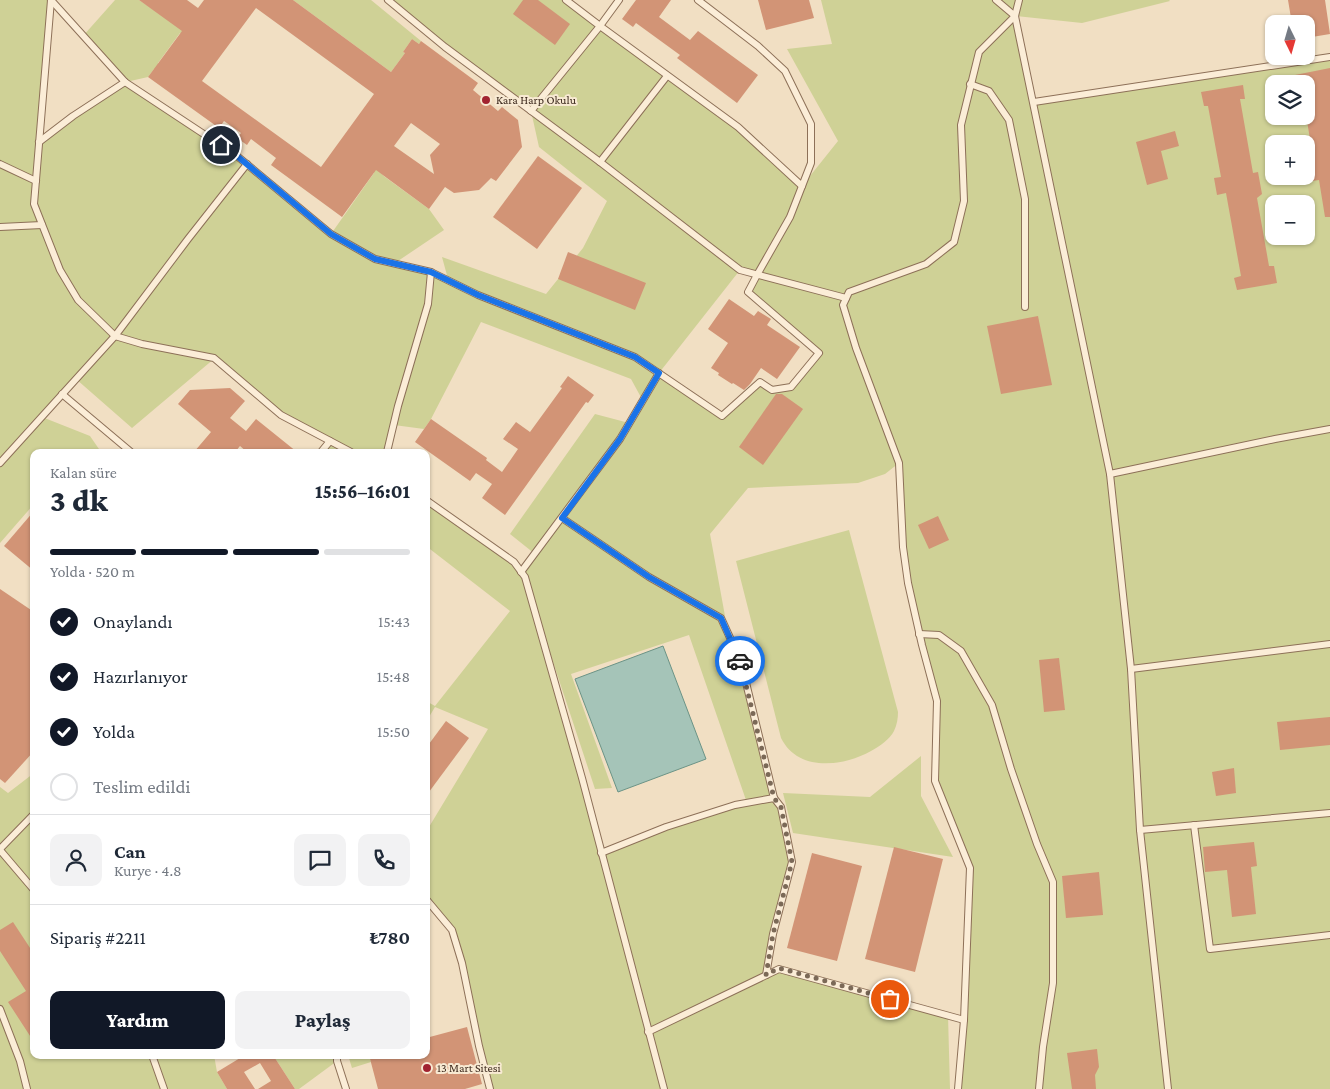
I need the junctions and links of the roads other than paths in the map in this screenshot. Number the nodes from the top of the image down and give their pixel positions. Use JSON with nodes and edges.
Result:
{"nodes":[{"id":1,"x":51,"y":0,"type":"edge"},
{"id":2,"x":388,"y":0,"type":"edge"},
{"id":3,"x":566,"y":0,"type":"edge"},
{"id":4,"x":620,"y":0,"type":"edge"},
{"id":5,"x":698,"y":0,"type":"edge"},
{"id":6,"x":996,"y":0,"type":"edge"},
{"id":7,"x":1019,"y":0,"type":"edge"},
{"id":8,"x":1015,"y":16,"type":"junction"},
{"id":9,"x":600,"y":26,"type":"junction"},
{"id":10,"x":1330,"y":57,"type":"edge"},
{"id":11,"x":667,"y":76,"type":"junction"},
{"id":12,"x":125,"y":82,"type":"junction"},
{"id":13,"x":970,"y":84,"type":"junction"},
{"id":14,"x":1034,"y":102,"type":"junction"},
{"id":15,"x":531,"y":111,"type":"junction"},
{"id":16,"x":39,"y":142,"type":"junction"},
{"id":17,"x":600,"y":162,"type":"junction"},
{"id":18,"x":0,"y":164,"type":"edge"},
{"id":19,"x":247,"y":164,"type":"junction"},
{"id":20,"x":36,"y":181,"type":"junction"},
{"id":21,"x":802,"y":186,"type":"junction"},
{"id":22,"x":42,"y":225,"type":"junction"},
{"id":23,"x":0,"y":227,"type":"edge"},
{"id":24,"x":431,"y":272,"type":"junction"},
{"id":25,"x":757,"y":274,"type":"junction"},
{"id":26,"x":846,"y":298,"type":"junction"},
{"id":27,"x":1024,"y":307,"type":"dead end"},
{"id":28,"x":115,"y":336,"type":"junction"},
{"id":29,"x":659,"y":373,"type":"junction"},
{"id":30,"x":62,"y":394,"type":"junction"},
{"id":31,"x":1330,"y":429,"type":"edge"},
{"id":32,"x":330,"y":442,"type":"junction"},
{"id":33,"x":127,"y":449,"type":"edge"},
{"id":34,"x":324,"y":449,"type":"edge"},
{"id":35,"x":344,"y":449,"type":"edge"},
{"id":36,"x":388,"y":449,"type":"edge"},
{"id":37,"x":0,"y":463,"type":"edge"},
{"id":38,"x":1110,"y":474,"type":"junction"},
{"id":39,"x":430,"y":503,"type":"edge"},
{"id":40,"x":562,"y":518,"type":"junction"},
{"id":41,"x":521,"y":572,"type":"junction"},
{"id":42,"x":919,"y":634,"type":"junction"},
{"id":43,"x":1330,"y":644,"type":"edge"},
{"id":44,"x":1131,"y":669,"type":"junction"},
{"id":45,"x":774,"y":798,"type":"junction"},
{"id":46,"x":1330,"y":813,"type":"edge"},
{"id":47,"x":30,"y":818,"type":"edge"},
{"id":48,"x":1194,"y":825,"type":"junction"},
{"id":49,"x":1140,"y":830,"type":"junction"},
{"id":50,"x":0,"y":849,"type":"edge"},
{"id":51,"x":602,"y":853,"type":"junction"},
{"id":52,"x":30,"y":885,"type":"edge"},
{"id":53,"x":430,"y":904,"type":"edge"},
{"id":54,"x":1330,"y":935,"type":"edge"},
{"id":55,"x":766,"y":975,"type":"junction"},
{"id":56,"x":0,"y":1009,"type":"edge"},
{"id":57,"x":964,"y":1020,"type":"junction"},
{"id":58,"x":648,"y":1032,"type":"junction"},
{"id":59,"x":153,"y":1059,"type":"edge"},
{"id":60,"x":337,"y":1059,"type":"edge"},
{"id":61,"x":27,"y":1089,"type":"edge"},
{"id":62,"x":164,"y":1089,"type":"edge"},
{"id":63,"x":346,"y":1089,"type":"edge"},
{"id":64,"x":490,"y":1089,"type":"edge"},
{"id":65,"x":664,"y":1089,"type":"edge"},
{"id":66,"x":958,"y":1089,"type":"edge"},
{"id":67,"x":1039,"y":1089,"type":"edge"},
{"id":68,"x":1168,"y":1089,"type":"edge"}],
"edges":[{"from":1,"to":12,"type":"lane"},
{"from":1,"to":16,"type":"lane"},
{"from":2,"to":15,"type":"lane"},
{"from":3,"to":9,"type":"lane"},
{"from":4,"to":9,"type":"lane"},
{"from":5,"to":21,"type":"lane"},
{"from":6,"to":8,"type":"lane"},
{"from":7,"to":8,"type":"lane"},
{"from":8,"to":13,"type":"lane"},
{"from":8,"to":14,"type":"lane"},
{"from":9,"to":11,"type":"lane"},
{"from":9,"to":15,"type":"lane"},
{"from":10,"to":14,"type":"lane"},
{"from":11,"to":17,"type":"lane"},
{"from":11,"to":21,"type":"lane"},
{"from":12,"to":16,"type":"lane"},
{"from":12,"to":19,"type":"lane"},
{"from":13,"to":26,"type":"lane"},
{"from":13,"to":27,"type":"lane"},
{"from":14,"to":38,"type":"lane"},
{"from":15,"to":17,"type":"lane"},
{"from":16,"to":20,"type":"lane"},
{"from":17,"to":25,"type":"lane"},
{"from":18,"to":20,"type":"lane"},
{"from":19,"to":24,"type":"lane"},
{"from":19,"to":28,"type":"lane"},
{"from":20,"to":22,"type":"lane"},
{"from":21,"to":25,"type":"lane"},
{"from":22,"to":23,"type":"lane"},
{"from":22,"to":28,"type":"lane"},
{"from":24,"to":29,"type":"lane"},
{"from":24,"to":36,"type":"lane"},
{"from":25,"to":26,"type":"lane"},
{"from":25,"to":29,"type":"lane"},
{"from":26,"to":42,"type":"lane"},
{"from":28,"to":30,"type":"lane"},
{"from":28,"to":32,"type":"lane"},
{"from":29,"to":40,"type":"lane"},
{"from":30,"to":33,"type":"lane"},
{"from":30,"to":37,"type":"lane"},
{"from":31,"to":38,"type":"lane"},
{"from":32,"to":34,"type":"lane"},
{"from":32,"to":35,"type":"lane"},
{"from":38,"to":44,"type":"lane"},
{"from":39,"to":41,"type":"lane"},
{"from":40,"to":41,"type":"lane"},
{"from":40,"to":45,"type":"lane"},
{"from":41,"to":51,"type":"lane"},
{"from":42,"to":57,"type":"lane"},
{"from":42,"to":67,"type":"lane"},
{"from":43,"to":44,"type":"lane"},
{"from":44,"to":49,"type":"lane"},
{"from":45,"to":51,"type":"lane"},
{"from":45,"to":55,"type":"lane"},
{"from":46,"to":48,"type":"lane"},
{"from":47,"to":50,"type":"lane"},
{"from":48,"to":49,"type":"lane"},
{"from":48,"to":54,"type":"lane"},
{"from":49,"to":68,"type":"lane"},
{"from":50,"to":52,"type":"lane"},
{"from":51,"to":58,"type":"lane"},
{"from":53,"to":64,"type":"lane"},
{"from":55,"to":57,"type":"lane"},
{"from":55,"to":58,"type":"lane"},
{"from":56,"to":61,"type":"lane"},
{"from":57,"to":66,"type":"lane"},
{"from":58,"to":65,"type":"lane"},
{"from":59,"to":62,"type":"lane"},
{"from":60,"to":63,"type":"lane"}]}
